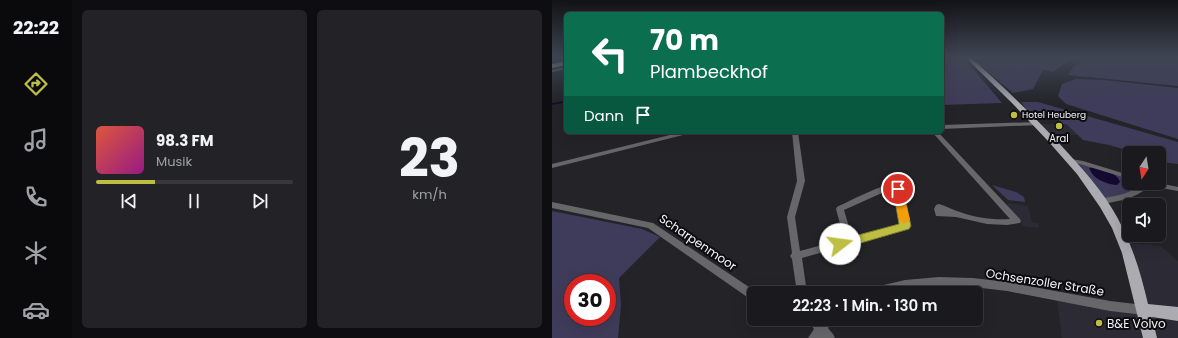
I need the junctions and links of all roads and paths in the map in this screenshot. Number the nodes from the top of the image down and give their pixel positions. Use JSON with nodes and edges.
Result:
{"nodes":[{"id":1,"x":983,"y":73,"type":"edge"},
{"id":2,"x":1037,"y":124,"type":"junction"},
{"id":3,"x":944,"y":128,"type":"edge"},
{"id":4,"x":681,"y":134,"type":"edge"},
{"id":5,"x":794,"y":134,"type":"edge"},
{"id":6,"x":937,"y":134,"type":"edge"},
{"id":7,"x":1071,"y":161,"type":"junction"},
{"id":8,"x":552,"y":166,"type":"edge"},
{"id":9,"x":1122,"y":175,"type":"edge"},
{"id":10,"x":1166,"y":187,"type":"edge"},
{"id":11,"x":1178,"y":189,"type":"edge"},
{"id":12,"x":1141,"y":190,"type":"edge"},
{"id":13,"x":1103,"y":201,"type":"junction"},
{"id":14,"x":552,"y":205,"type":"edge"},
{"id":15,"x":954,"y":215,"type":"dead end"},
{"id":16,"x":849,"y":242,"type":"junction"},
{"id":17,"x":795,"y":256,"type":"junction"},
{"id":18,"x":801,"y":286,"type":"edge"},
{"id":19,"x":902,"y":286,"type":"edge"},
{"id":20,"x":747,"y":291,"type":"edge"},
{"id":21,"x":1144,"y":310,"type":"junction"},
{"id":22,"x":1178,"y":314,"type":"edge"},
{"id":23,"x":823,"y":326,"type":"edge"},
{"id":24,"x":826,"y":326,"type":"edge"},
{"id":25,"x":814,"y":338,"type":"edge"},
{"id":26,"x":829,"y":338,"type":"edge"},
{"id":27,"x":1150,"y":338,"type":"edge"}],
"edges":[{"from":1,"to":2,"type":"main road"},
{"from":2,"to":3,"type":"street"},
{"from":2,"to":7,"type":"main road"},
{"from":4,"to":8,"type":"street"},
{"from":5,"to":17,"type":"street"},
{"from":6,"to":15,"type":"street"},
{"from":7,"to":9,"type":"street"},
{"from":7,"to":13,"type":"main road"},
{"from":10,"to":11,"type":"street"},
{"from":12,"to":13,"type":"street"},
{"from":13,"to":21,"type":"main road"},
{"from":14,"to":20,"type":"street","name":"Scharpenmoor"},
{"from":16,"to":16,"type":"street"},
{"from":16,"to":17,"type":"street"},
{"from":17,"to":18,"type":"street"},
{"from":19,"to":21,"type":"street","name":"Ochsenzoller Straße"},
{"from":21,"to":22,"type":"main road"},
{"from":21,"to":27,"type":"main road"},
{"from":23,"to":25,"type":"street"},
{"from":24,"to":26,"type":"street"}]}
